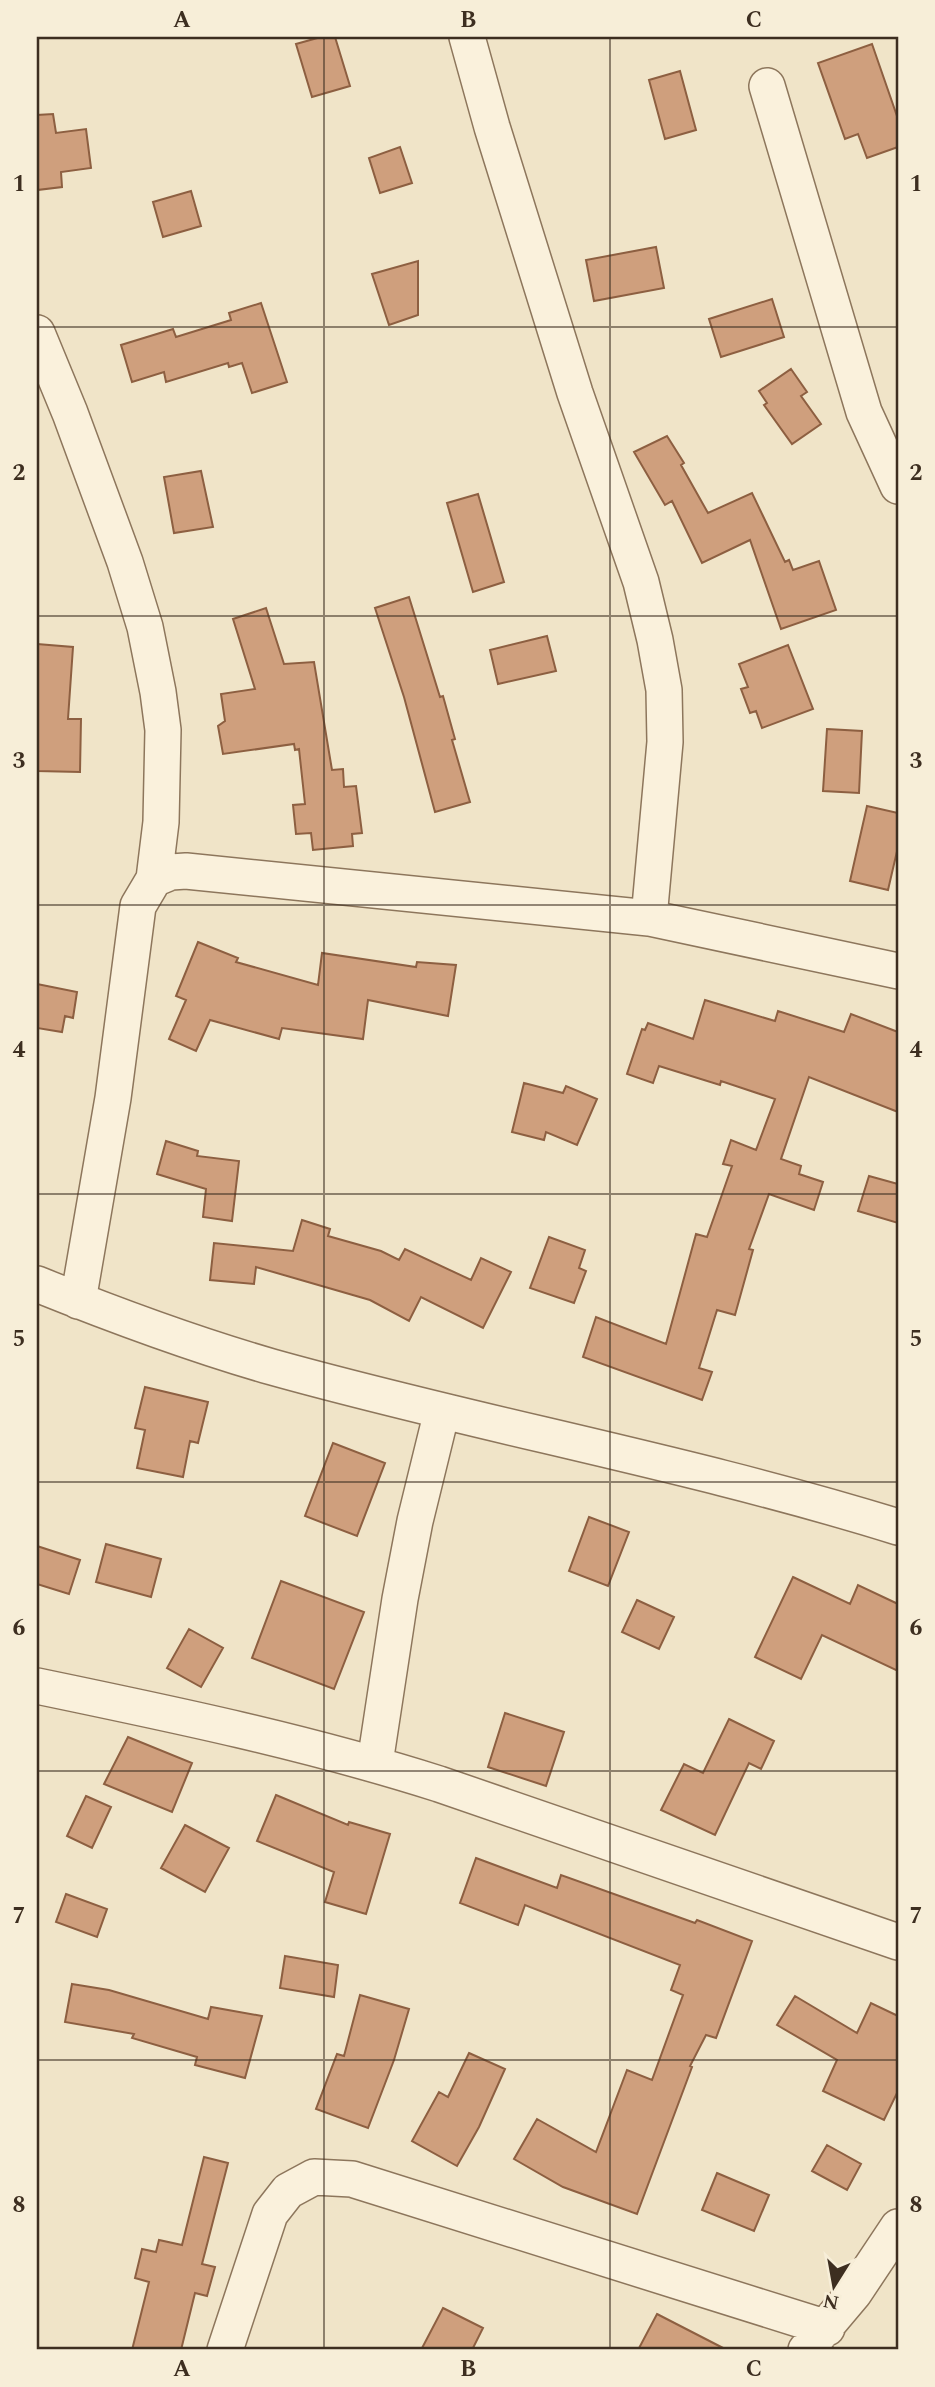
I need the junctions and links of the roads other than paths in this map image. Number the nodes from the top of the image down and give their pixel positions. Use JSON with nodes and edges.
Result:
{"nodes":[{"id":1,"x":467,"y":37,"type":"edge"},
{"id":2,"x":767,"y":86,"type":"dead end"},
{"id":3,"x":37,"y":333,"type":"edge"},
{"id":4,"x":898,"y":486,"type":"edge"},
{"id":5,"x":154,"y":879,"type":"junction"},
{"id":6,"x":649,"y":918,"type":"junction"},
{"id":7,"x":898,"y":971,"type":"edge"},
{"id":8,"x":37,"y":1284,"type":"edge"},
{"id":9,"x":78,"y":1301,"type":"junction"},
{"id":10,"x":442,"y":1410,"type":"junction"},
{"id":11,"x":898,"y":1527,"type":"edge"},
{"id":12,"x":37,"y":1686,"type":"edge"},
{"id":13,"x":375,"y":1763,"type":"junction"},
{"id":14,"x":898,"y":1942,"type":"edge"},
{"id":15,"x":898,"y":2227,"type":"edge"},
{"id":16,"x":817,"y":2339,"type":"edge"},
{"id":17,"x":225,"y":2350,"type":"edge"}],
"edges":[{"from":1,"to":6,"type":"street"},
{"from":2,"to":4,"type":"street"},
{"from":3,"to":5,"type":"street"},
{"from":5,"to":6,"type":"street"},
{"from":5,"to":9,"type":"street"},
{"from":6,"to":7,"type":"street"},
{"from":8,"to":9,"type":"street"},
{"from":9,"to":10,"type":"street"},
{"from":10,"to":11,"type":"street"},
{"from":10,"to":13,"type":"street"},
{"from":12,"to":13,"type":"street"},
{"from":13,"to":14,"type":"street"},
{"from":15,"to":16,"type":"street"},
{"from":16,"to":17,"type":"street"}]}
